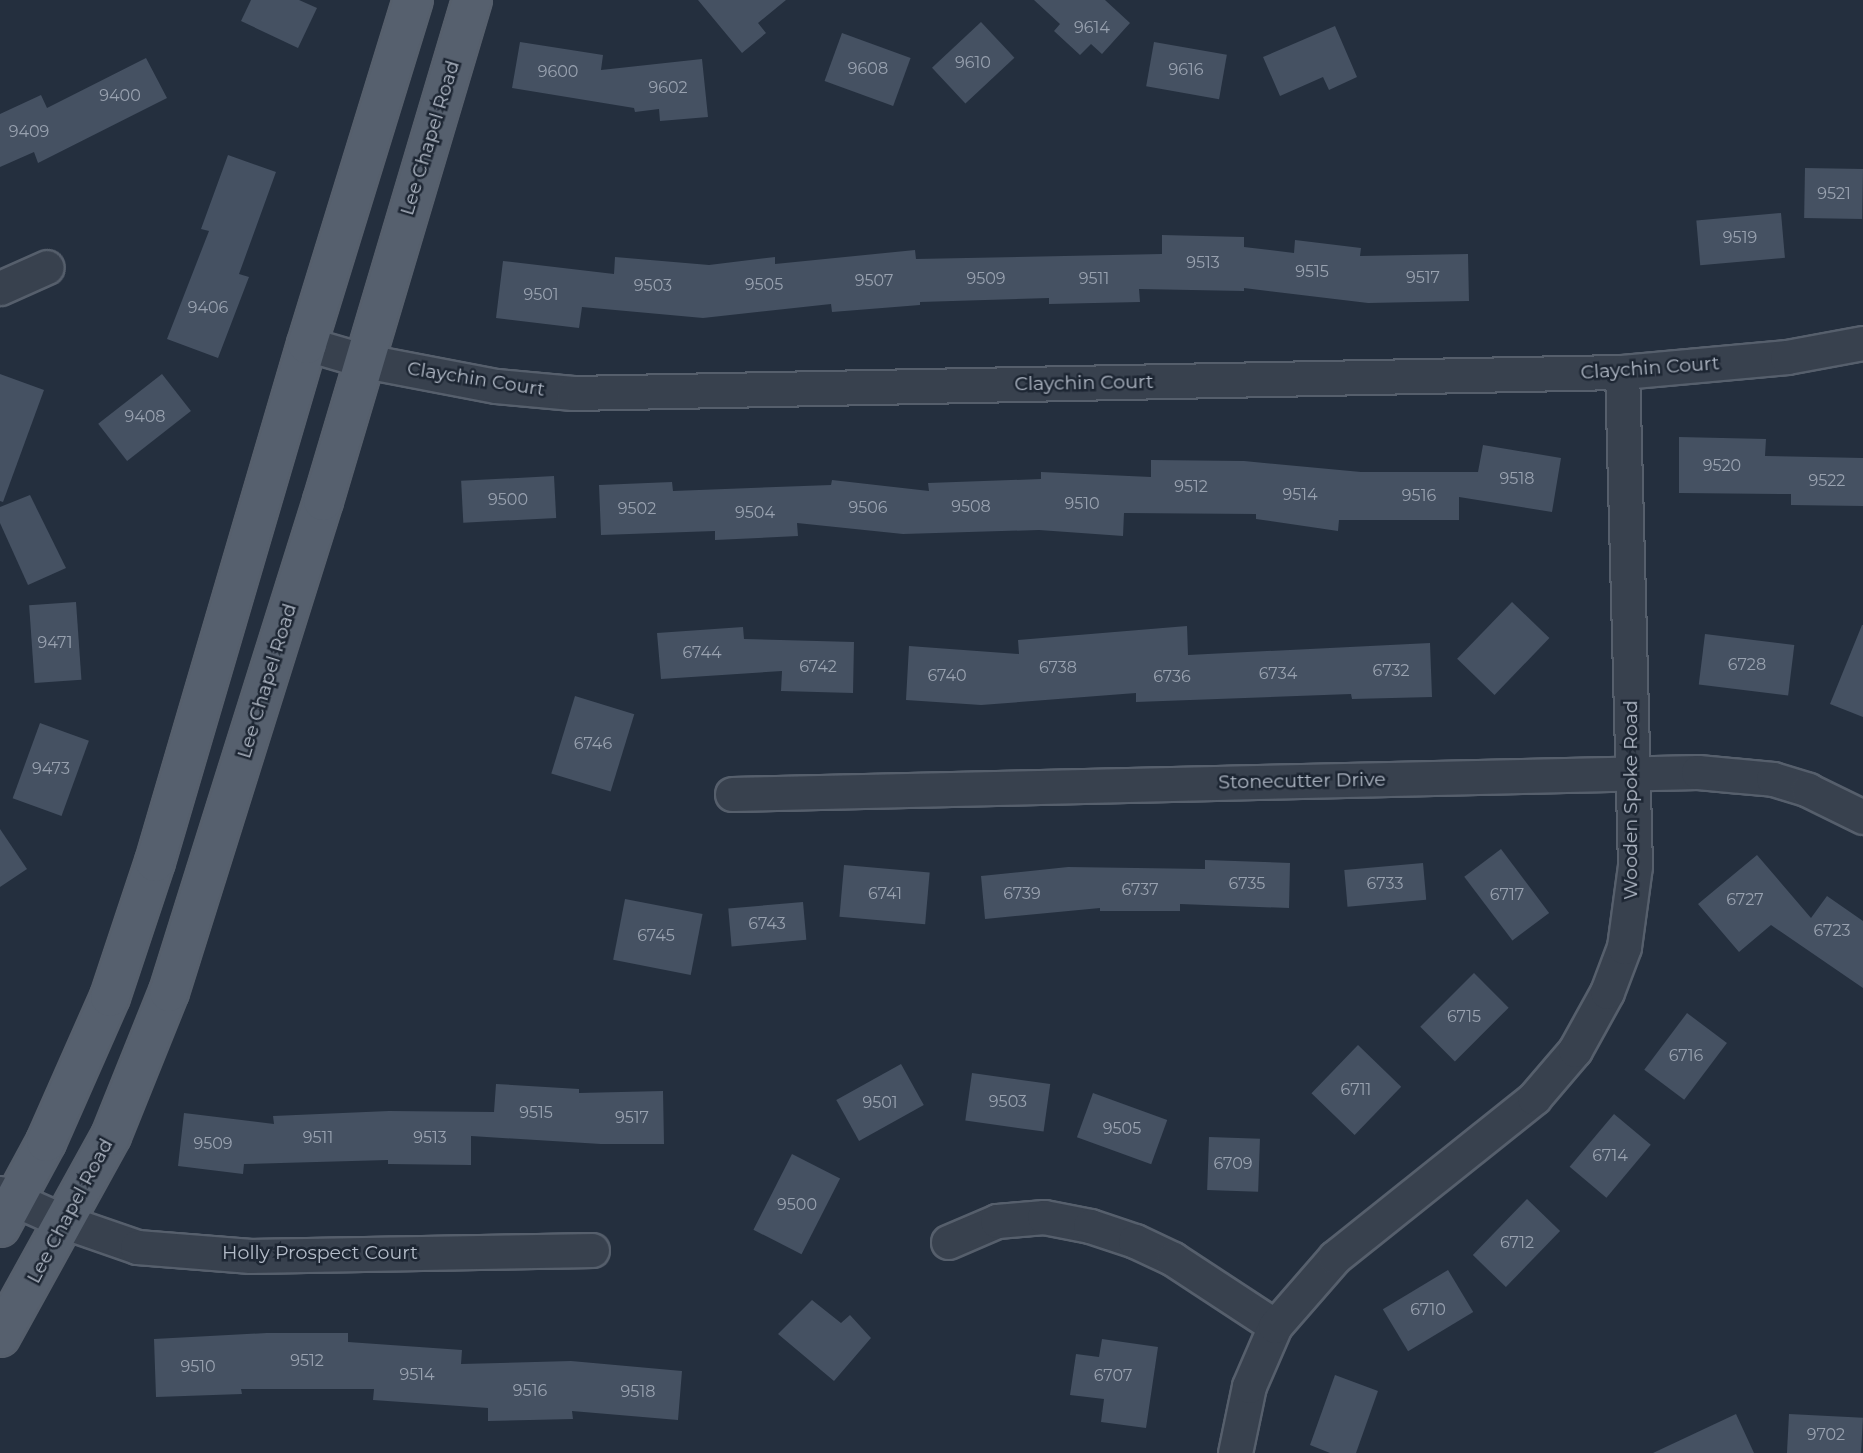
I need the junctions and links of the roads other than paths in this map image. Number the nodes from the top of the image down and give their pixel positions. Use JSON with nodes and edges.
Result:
{"nodes":[{"id":1,"x":413,"y":0,"type":"edge"},
{"id":2,"x":472,"y":0,"type":"edge"},
{"id":3,"x":47,"y":267,"type":"dead end"},
{"id":4,"x":0,"y":288,"type":"edge"},
{"id":5,"x":1863,"y":343,"type":"edge"},
{"id":6,"x":307,"y":344,"type":"junction"},
{"id":7,"x":365,"y":361,"type":"junction"},
{"id":8,"x":1622,"y":372,"type":"junction"},
{"id":9,"x":1633,"y":773,"type":"junction"},
{"id":10,"x":732,"y":794,"type":"dead end"},
{"id":11,"x":1863,"y":817,"type":"edge"},
{"id":12,"x":5,"y":1207,"type":"edge"},
{"id":13,"x":65,"y":1222,"type":"junction"},
{"id":14,"x":948,"y":1242,"type":"dead end"},
{"id":15,"x":592,"y":1250,"type":"dead end"},
{"id":16,"x":1275,"y":1326,"type":"junction"},
{"id":17,"x":0,"y":1337,"type":"edge"},
{"id":18,"x":1235,"y":1453,"type":"edge"}],
"edges":[{"from":1,"to":6,"type":"main road"},
{"from":2,"to":7,"type":"main road","name":"Lee Chapel Road"},
{"from":3,"to":4,"type":"street"},
{"from":5,"to":8,"type":"street","name":"Claychin Court"},
{"from":6,"to":7,"type":"street","name":"Claychin Court"},
{"from":6,"to":12,"type":"main road"},
{"from":7,"to":8,"type":"street","name":"Claychin Court"},
{"from":7,"to":13,"type":"main road","name":"Lee Chapel Road"},
{"from":8,"to":9,"type":"street","name":"Wooden Spoke Road"},
{"from":9,"to":10,"type":"street","name":"Stonecutter Drive"},
{"from":9,"to":11,"type":"street","name":"Stonecutter Drive"},
{"from":9,"to":16,"type":"street","name":"Wooden Spoke Road"},
{"from":12,"to":13,"type":"street","name":"Holly Prospect Court"},
{"from":13,"to":15,"type":"street","name":"Holly Prospect Court"},
{"from":13,"to":17,"type":"main road","name":"Lee Chapel Road"},
{"from":14,"to":16,"type":"street"},
{"from":16,"to":18,"type":"street","name":"Wooden Spoke Road"}]}
